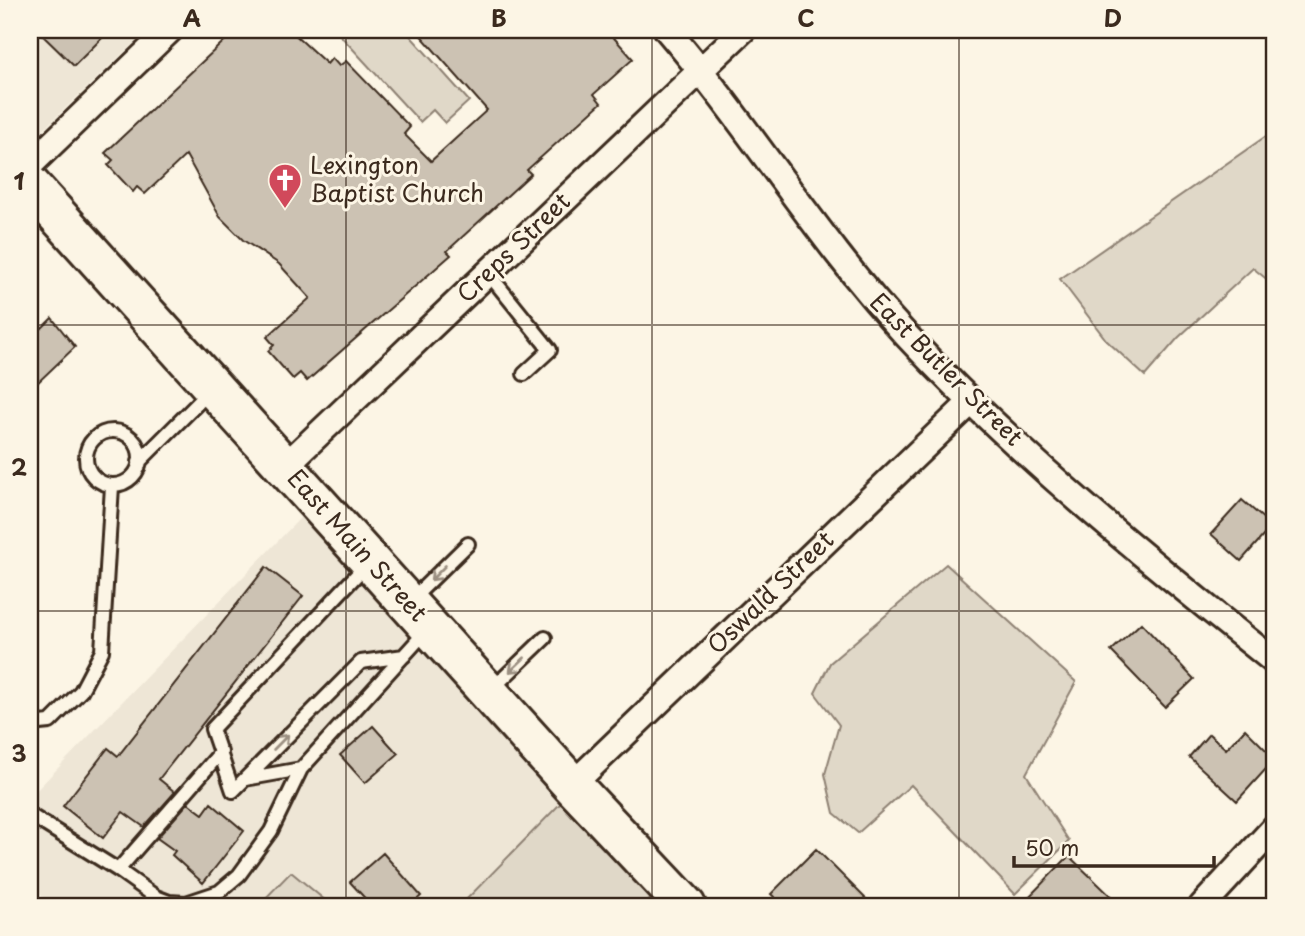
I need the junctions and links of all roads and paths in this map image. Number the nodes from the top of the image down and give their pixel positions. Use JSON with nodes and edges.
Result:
{"nodes":[{"id":1,"x":170,"y":30,"type":"edge"},
{"id":2,"x":667,"y":30,"type":"edge"},
{"id":3,"x":743,"y":30,"type":"edge"},
{"id":4,"x":702,"y":70,"type":"junction"},
{"id":5,"x":30,"y":165,"type":"edge"},
{"id":6,"x":30,"y":185,"type":"edge"},
{"id":7,"x":488,"y":273,"type":"junction"},
{"id":8,"x":524,"y":374,"type":"dead end"},
{"id":9,"x":214,"y":387,"type":"junction"},
{"id":10,"x":971,"y":402,"type":"junction"},
{"id":11,"x":139,"y":462,"type":"junction"},
{"id":12,"x":285,"y":466,"type":"junction"},
{"id":13,"x":112,"y":486,"type":"junction"},
{"id":14,"x":468,"y":544,"type":"dead end"},
{"id":15,"x":370,"y":560,"type":"junction"},
{"id":16,"x":419,"y":615,"type":"junction"},
{"id":17,"x":545,"y":638,"type":"dead end"},
{"id":18,"x":404,"y":656,"type":"junction"},
{"id":19,"x":1275,"y":662,"type":"edge"},
{"id":20,"x":489,"y":693,"type":"junction"},
{"id":21,"x":30,"y":724,"type":"edge"},
{"id":22,"x":220,"y":752,"type":"junction"},
{"id":23,"x":300,"y":769,"type":"junction"},
{"id":24,"x":245,"y":779,"type":"junction"},
{"id":25,"x":572,"y":785,"type":"junction"},
{"id":26,"x":30,"y":815,"type":"edge"},
{"id":27,"x":1275,"y":827,"type":"edge"},
{"id":28,"x":118,"y":870,"type":"junction"},
{"id":29,"x":685,"y":906,"type":"edge"},
{"id":30,"x":1202,"y":906,"type":"edge"}],
"edges":[{"from":1,"to":5,"type":"street"},
{"from":2,"to":4,"type":"street","name":"East Butler Street"},
{"from":3,"to":4,"type":"street","name":"Creps Street"},
{"from":4,"to":7,"type":"street","name":"Creps Street"},
{"from":4,"to":10,"type":"street","name":"East Butler Street"},
{"from":6,"to":9,"type":"main road","name":"East Main Street"},
{"from":7,"to":8,"type":"lane"},
{"from":7,"to":12,"type":"street","name":"Creps Street"},
{"from":9,"to":11,"type":"lane"},
{"from":9,"to":12,"type":"main road","name":"East Main Street"},
{"from":10,"to":19,"type":"street","name":"East Butler Street"},
{"from":10,"to":25,"type":"street","name":"Oswald Street"},
{"from":11,"to":13,"type":"lane"},
{"from":11,"to":13,"type":"lane"},
{"from":12,"to":15,"type":"main road","name":"East Main Street"},
{"from":13,"to":21,"type":"lane"},
{"from":14,"to":16,"type":"lane","one_way":true},
{"from":15,"to":16,"type":"main road","name":"East Main Street"},
{"from":15,"to":22,"type":"lane"},
{"from":16,"to":18,"type":"lane"},
{"from":16,"to":20,"type":"main road","name":"East Main Street"},
{"from":17,"to":20,"type":"lane","one_way":true},
{"from":18,"to":23,"type":"lane"},
{"from":24,"to":18,"type":"lane","one_way":true},
{"from":20,"to":25,"type":"main road","name":"East Main Street"},
{"from":22,"to":24,"type":"lane"},
{"from":22,"to":28,"type":"lane"},
{"from":23,"to":24,"type":"lane"},
{"from":23,"to":28,"type":"lane"},
{"from":25,"to":29,"type":"main road","name":"East Main Street"},
{"from":26,"to":28,"type":"lane"},
{"from":27,"to":30,"type":"street"}]}
